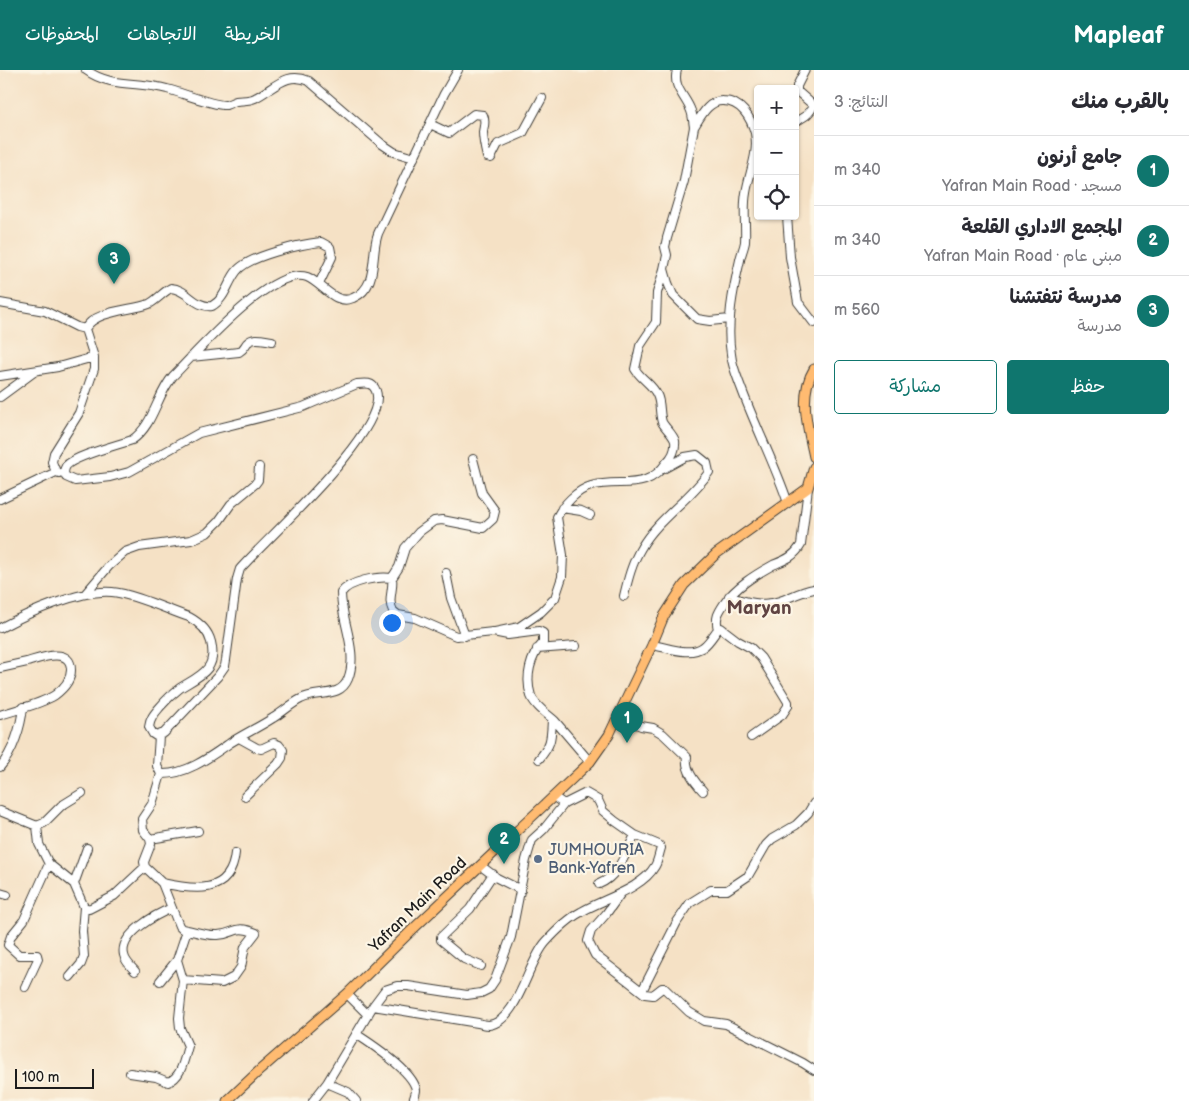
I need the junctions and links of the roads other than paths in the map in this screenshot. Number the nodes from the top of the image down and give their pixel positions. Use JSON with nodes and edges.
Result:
{"nodes":[{"id":1,"x":86,"y":70,"type":"edge"},
{"id":2,"x":449,"y":70,"type":"edge"},
{"id":3,"x":458,"y":70,"type":"edge"},
{"id":4,"x":677,"y":70,"type":"edge"},
{"id":5,"x":805,"y":70,"type":"edge"},
{"id":6,"x":452,"y":78,"type":"junction"},
{"id":7,"x":798,"y":85,"type":"edge"},
{"id":8,"x":799,"y":93,"type":"edge"},
{"id":9,"x":542,"y":98,"type":"dead end"},
{"id":10,"x":799,"y":120,"type":"edge"},
{"id":11,"x":430,"y":124,"type":"junction"},
{"id":12,"x":694,"y":127,"type":"junction"},
{"id":13,"x":754,"y":131,"type":"edge"},
{"id":14,"x":414,"y":158,"type":"junction"},
{"id":15,"x":754,"y":162,"type":"edge"},
{"id":16,"x":788,"y":220,"type":"edge"},
{"id":17,"x":664,"y":269,"type":"junction"},
{"id":18,"x":319,"y":284,"type":"junction"},
{"id":19,"x":0,"y":303,"type":"edge"},
{"id":20,"x":730,"y":319,"type":"junction"},
{"id":21,"x":814,"y":323,"type":"edge"},
{"id":22,"x":84,"y":329,"type":"junction"},
{"id":23,"x":272,"y":341,"type":"dead end"},
{"id":24,"x":94,"y":357,"type":"junction"},
{"id":25,"x":191,"y":357,"type":"junction"},
{"id":26,"x":814,"y":369,"type":"edge"},
{"id":27,"x":35,"y":371,"type":"junction"},
{"id":28,"x":0,"y":376,"type":"edge"},
{"id":29,"x":0,"y":397,"type":"edge"},
{"id":30,"x":814,"y":457,"type":"edge"},
{"id":31,"x":473,"y":459,"type":"dead end"},
{"id":32,"x":259,"y":467,"type":"dead end"},
{"id":33,"x":814,"y":467,"type":"edge"},
{"id":34,"x":662,"y":470,"type":"junction"},
{"id":35,"x":60,"y":473,"type":"junction"},
{"id":36,"x":813,"y":479,"type":"edge"},
{"id":37,"x":810,"y":494,"type":"edge"},
{"id":38,"x":0,"y":499,"type":"edge"},
{"id":39,"x":788,"y":503,"type":"junction"},
{"id":40,"x":562,"y":508,"type":"junction"},
{"id":41,"x":590,"y":515,"type":"dead end"},
{"id":42,"x":446,"y":573,"type":"dead end"},
{"id":43,"x":392,"y":578,"type":"junction"},
{"id":44,"x":814,"y":589,"type":"edge"},
{"id":45,"x":85,"y":594,"type":"junction"},
{"id":46,"x":624,"y":596,"type":"dead end"},
{"id":47,"x":729,"y":596,"type":"junction"},
{"id":48,"x":0,"y":628,"type":"edge"},
{"id":49,"x":718,"y":629,"type":"junction"},
{"id":50,"x":493,"y":632,"type":"junction"},
{"id":51,"x":465,"y":636,"type":"junction"},
{"id":52,"x":576,"y":646,"type":"dead end"},
{"id":53,"x":652,"y":646,"type":"junction"},
{"id":54,"x":537,"y":649,"type":"junction"},
{"id":55,"x":0,"y":668,"type":"edge"},
{"id":56,"x":23,"y":707,"type":"junction"},
{"id":57,"x":0,"y":715,"type":"edge"},
{"id":58,"x":619,"y":715,"type":"junction"},
{"id":59,"x":552,"y":719,"type":"junction"},
{"id":60,"x":159,"y":736,"type":"junction"},
{"id":61,"x":751,"y":737,"type":"dead end"},
{"id":62,"x":238,"y":738,"type":"junction"},
{"id":63,"x":539,"y":760,"type":"dead end"},
{"id":64,"x":590,"y":762,"type":"junction"},
{"id":65,"x":0,"y":767,"type":"edge"},
{"id":66,"x":161,"y":774,"type":"junction"},
{"id":67,"x":703,"y":792,"type":"dead end"},
{"id":68,"x":82,"y":793,"type":"dead end"},
{"id":69,"x":245,"y":796,"type":"dead end"},
{"id":70,"x":554,"y":797,"type":"junction"},
{"id":71,"x":814,"y":803,"type":"edge"},
{"id":72,"x":564,"y":804,"type":"junction"},
{"id":73,"x":0,"y":811,"type":"edge"},
{"id":74,"x":37,"y":826,"type":"junction"},
{"id":75,"x":198,"y":831,"type":"dead end"},
{"id":76,"x":635,"y":835,"type":"junction"},
{"id":77,"x":150,"y":840,"type":"junction"},
{"id":78,"x":87,"y":848,"type":"dead end"},
{"id":79,"x":235,"y":853,"type":"dead end"},
{"id":80,"x":49,"y":864,"type":"junction"},
{"id":81,"x":481,"y":866,"type":"junction"},
{"id":82,"x":146,"y":867,"type":"junction"},
{"id":83,"x":493,"y":874,"type":"junction"},
{"id":84,"x":162,"y":883,"type":"junction"},
{"id":85,"x":74,"y":884,"type":"junction"},
{"id":86,"x":599,"y":884,"type":"dead end"},
{"id":87,"x":521,"y":890,"type":"junction"},
{"id":88,"x":622,"y":892,"type":"junction"},
{"id":89,"x":84,"y":907,"type":"junction"},
{"id":90,"x":172,"y":908,"type":"junction"},
{"id":91,"x":187,"y":930,"type":"junction"},
{"id":92,"x":177,"y":960,"type":"junction"},
{"id":93,"x":481,"y":966,"type":"dead end"},
{"id":94,"x":135,"y":971,"type":"dead end"},
{"id":95,"x":70,"y":976,"type":"dead end"},
{"id":96,"x":160,"y":980,"type":"dead end"},
{"id":97,"x":183,"y":980,"type":"junction"},
{"id":98,"x":25,"y":987,"type":"dead end"},
{"id":99,"x":642,"y":991,"type":"junction"},
{"id":100,"x":347,"y":994,"type":"junction"},
{"id":101,"x":373,"y":1006,"type":"junction"},
{"id":102,"x":368,"y":1015,"type":"junction"},
{"id":103,"x":356,"y":1034,"type":"junction"},
{"id":104,"x":814,"y":1070,"type":"edge"},
{"id":105,"x":130,"y":1073,"type":"dead end"},
{"id":106,"x":327,"y":1083,"type":"junction"},
{"id":107,"x":227,"y":1101,"type":"edge"},
{"id":108,"x":313,"y":1101,"type":"edge"},
{"id":109,"x":356,"y":1101,"type":"edge"},
{"id":110,"x":413,"y":1101,"type":"edge"}],
"edges":[{"from":1,"to":14,"type":"street"},
{"from":2,"to":6,"type":"street"},
{"from":3,"to":6,"type":"street"},
{"from":4,"to":12,"type":"street"},
{"from":5,"to":7,"type":"street"},
{"from":6,"to":11,"type":"street"},
{"from":8,"to":10,"type":"street"},
{"from":9,"to":11,"type":"street"},
{"from":11,"to":14,"type":"street"},
{"from":12,"to":13,"type":"street"},
{"from":12,"to":17,"type":"street"},
{"from":14,"to":18,"type":"street"},
{"from":15,"to":20,"type":"street"},
{"from":16,"to":21,"type":"street"},
{"from":17,"to":20,"type":"street"},
{"from":17,"to":34,"type":"street"},
{"from":18,"to":22,"type":"street"},
{"from":18,"to":25,"type":"street"},
{"from":19,"to":22,"type":"street"},
{"from":20,"to":39,"type":"street"},
{"from":22,"to":24,"type":"street"},
{"from":23,"to":25,"type":"street"},
{"from":24,"to":27,"type":"street"},
{"from":24,"to":35,"type":"street"},
{"from":25,"to":35,"type":"street"},
{"from":26,"to":30,"type":"main road"},
{"from":27,"to":28,"type":"street"},
{"from":27,"to":29,"type":"street"},
{"from":31,"to":43,"type":"street"},
{"from":32,"to":45,"type":"street"},
{"from":33,"to":36,"type":"main road"},
{"from":34,"to":40,"type":"street"},
{"from":34,"to":46,"type":"street"},
{"from":35,"to":38,"type":"street"},
{"from":35,"to":60,"type":"street"},
{"from":36,"to":37,"type":"main road"},
{"from":37,"to":39,"type":"main road","name":"Yafran Main Road"},
{"from":37,"to":47,"type":"street"},
{"from":39,"to":53,"type":"main road","name":"Yafran Main Road"},
{"from":40,"to":41,"type":"street"},
{"from":40,"to":50,"type":"street"},
{"from":42,"to":51,"type":"street"},
{"from":43,"to":51,"type":"street"},
{"from":43,"to":62,"type":"street"},
{"from":44,"to":47,"type":"street"},
{"from":45,"to":48,"type":"street"},
{"from":45,"to":60,"type":"street"},
{"from":47,"to":49,"type":"street"},
{"from":49,"to":53,"type":"street"},
{"from":49,"to":61,"type":"street"},
{"from":50,"to":51,"type":"street"},
{"from":50,"to":54,"type":"street"},
{"from":52,"to":54,"type":"street"},
{"from":53,"to":58,"type":"main road","name":"Yafran Main Road"},
{"from":54,"to":59,"type":"street"},
{"from":55,"to":56,"type":"street"},
{"from":56,"to":57,"type":"street"},
{"from":56,"to":65,"type":"street"},
{"from":58,"to":64,"type":"main road","name":"Yafran Main Road"},
{"from":58,"to":67,"type":"street"},
{"from":59,"to":63,"type":"street"},
{"from":59,"to":64,"type":"street"},
{"from":60,"to":66,"type":"street"},
{"from":62,"to":66,"type":"street"},
{"from":62,"to":69,"type":"street"},
{"from":64,"to":70,"type":"main road","name":"Yafran Main Road"},
{"from":66,"to":77,"type":"street"},
{"from":68,"to":74,"type":"street"},
{"from":70,"to":72,"type":"street"},
{"from":70,"to":81,"type":"main road","name":"Yafran Main Road"},
{"from":71,"to":99,"type":"street"},
{"from":72,"to":76,"type":"street"},
{"from":72,"to":87,"type":"street"},
{"from":73,"to":74,"type":"street"},
{"from":74,"to":80,"type":"street"},
{"from":75,"to":77,"type":"street"},
{"from":76,"to":86,"type":"street"},
{"from":76,"to":88,"type":"street"},
{"from":77,"to":82,"type":"street"},
{"from":78,"to":85,"type":"street"},
{"from":79,"to":84,"type":"street"},
{"from":80,"to":85,"type":"street"},
{"from":80,"to":98,"type":"street"},
{"from":81,"to":83,"type":"street"},
{"from":81,"to":100,"type":"main road","name":"Yafran Main Road"},
{"from":82,"to":84,"type":"street"},
{"from":82,"to":89,"type":"street"},
{"from":83,"to":87,"type":"street"},
{"from":83,"to":93,"type":"street"},
{"from":84,"to":90,"type":"street"},
{"from":85,"to":89,"type":"street"},
{"from":87,"to":101,"type":"street"},
{"from":88,"to":99,"type":"street"},
{"from":88,"to":101,"type":"street"},
{"from":89,"to":95,"type":"street"},
{"from":90,"to":91,"type":"street"},
{"from":90,"to":94,"type":"street"},
{"from":91,"to":92,"type":"street"},
{"from":91,"to":97,"type":"street"},
{"from":92,"to":96,"type":"street"},
{"from":92,"to":97,"type":"street"},
{"from":97,"to":105,"type":"street"},
{"from":99,"to":104,"type":"street"},
{"from":100,"to":102,"type":"street"},
{"from":100,"to":107,"type":"main road","name":"Yafran Main Road"},
{"from":101,"to":102,"type":"street"},
{"from":102,"to":103,"type":"street"},
{"from":103,"to":106,"type":"street"},
{"from":103,"to":110,"type":"street"},
{"from":106,"to":108,"type":"street"},
{"from":106,"to":109,"type":"street"}]}
